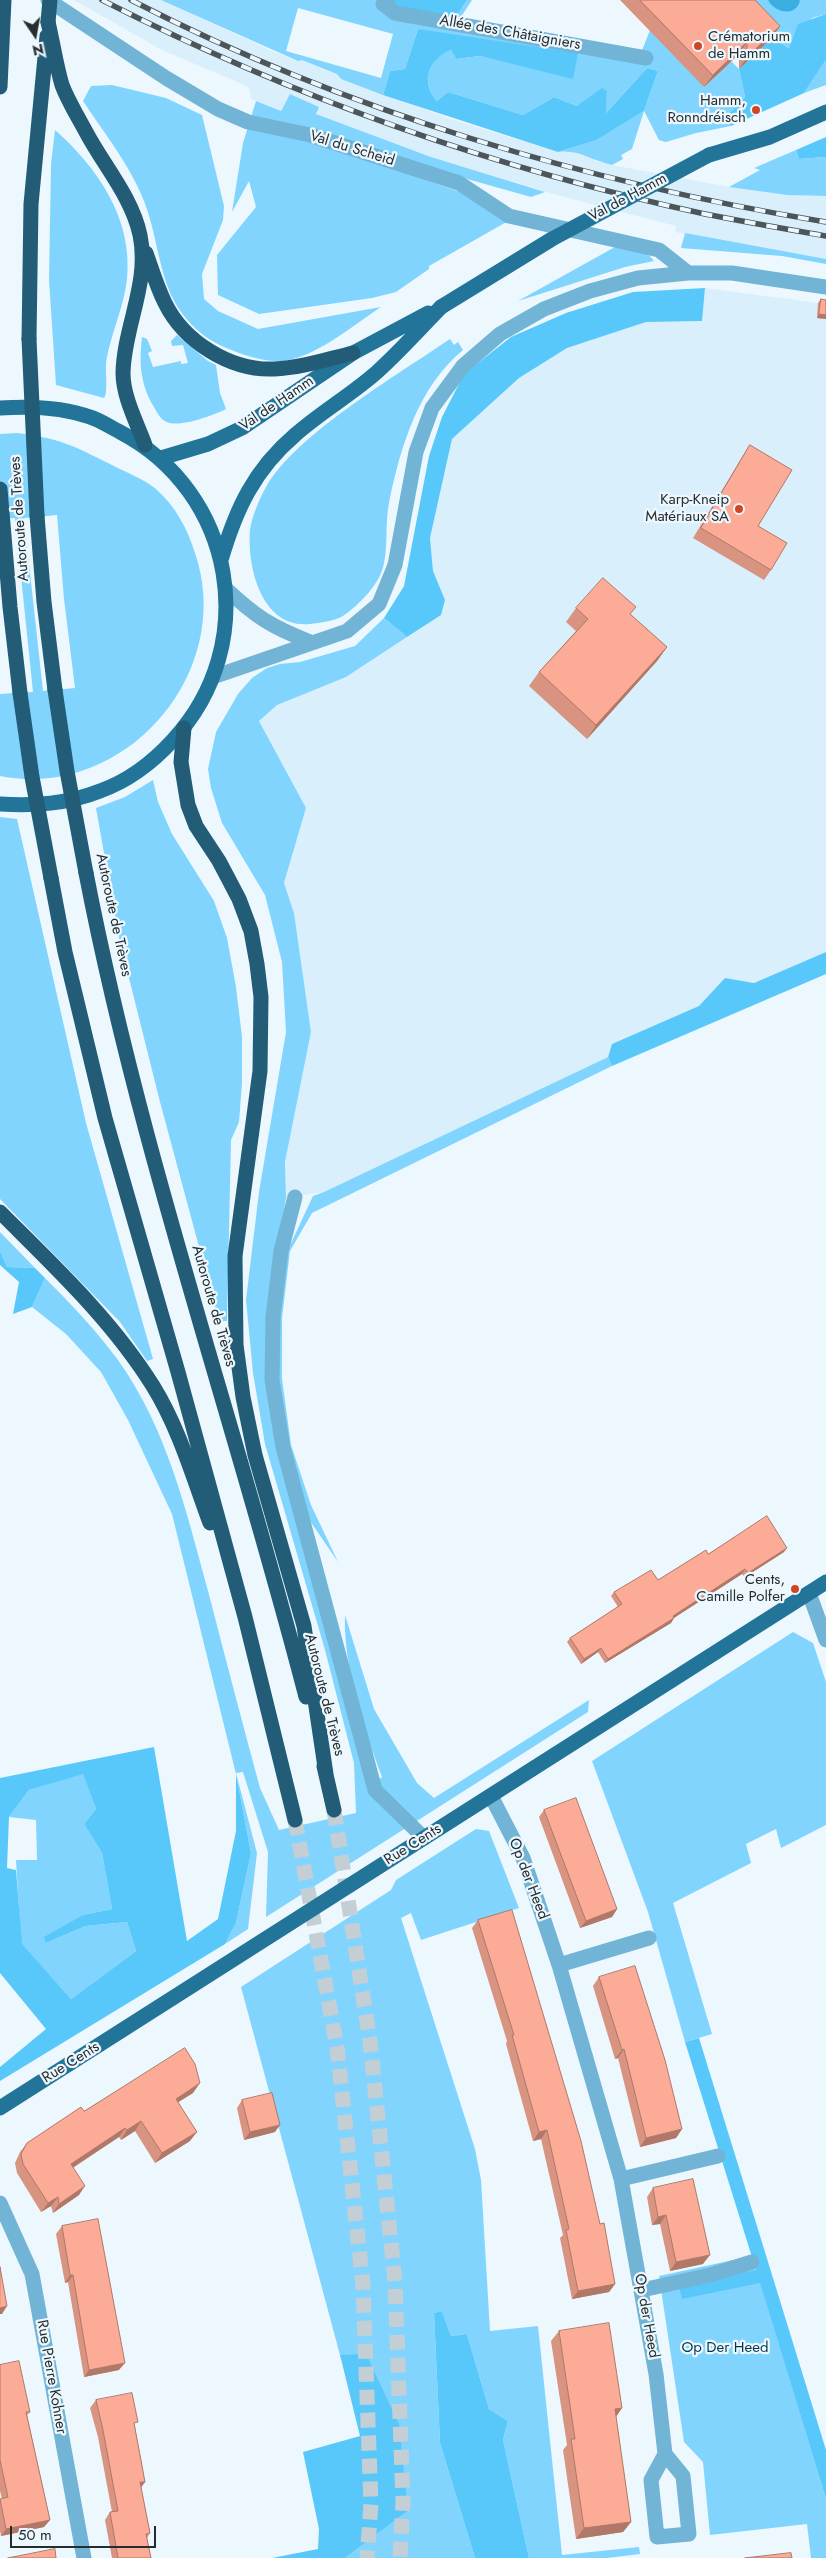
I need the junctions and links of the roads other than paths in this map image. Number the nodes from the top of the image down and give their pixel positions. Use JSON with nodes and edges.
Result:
{"nodes":[{"id":1,"x":49,"y":0,"type":"edge"},
{"id":2,"x":388,"y":0,"type":"edge"},
{"id":3,"x":2,"y":5,"type":"edge"},
{"id":4,"x":48,"y":22,"type":"junction"},
{"id":5,"x":646,"y":58,"type":"dead end"},
{"id":6,"x":0,"y":87,"type":"edge"},
{"id":7,"x":826,"y":112,"type":"edge"},
{"id":8,"x":140,"y":236,"type":"junction"},
{"id":9,"x":688,"y":273,"type":"junction"},
{"id":10,"x":826,"y":286,"type":"edge"},
{"id":11,"x":441,"y":307,"type":"junction"},
{"id":12,"x":353,"y":353,"type":"junction"},
{"id":13,"x":0,"y":403,"type":"edge"},
{"id":14,"x":29,"y":406,"type":"junction"},
{"id":15,"x":0,"y":408,"type":"edge"},
{"id":16,"x":144,"y":445,"type":"junction"},
{"id":17,"x":160,"y":458,"type":"junction"},
{"id":18,"x":0,"y":489,"type":"edge"},
{"id":19,"x":221,"y":560,"type":"junction"},
{"id":20,"x":225,"y":588,"type":"junction"},
{"id":21,"x":310,"y":642,"type":"junction"},
{"id":22,"x":213,"y":677,"type":"junction"},
{"id":23,"x":184,"y":728,"type":"junction"},
{"id":24,"x":0,"y":804,"type":"edge"},
{"id":25,"x":295,"y":1197,"type":"dead end"},
{"id":26,"x":0,"y":1212,"type":"edge"},
{"id":27,"x":826,"y":1582,"type":"edge"},
{"id":28,"x":809,"y":1593,"type":"junction"},
{"id":29,"x":245,"y":1617,"type":"junction"},
{"id":30,"x":826,"y":1640,"type":"edge"},
{"id":31,"x":326,"y":1774,"type":"junction"},
{"id":32,"x":491,"y":1796,"type":"junction"},
{"id":33,"x":334,"y":1810,"type":"tunnel mouth"},
{"id":34,"x":295,"y":1820,"type":"tunnel mouth"},
{"id":35,"x":424,"y":1838,"type":"junction"},
{"id":36,"x":649,"y":1938,"type":"dead end"},
{"id":37,"x":559,"y":1965,"type":"junction"},
{"id":38,"x":0,"y":2108,"type":"edge"},
{"id":39,"x":718,"y":2156,"type":"dead end"},
{"id":40,"x":621,"y":2179,"type":"junction"},
{"id":41,"x":0,"y":2202,"type":"edge"},
{"id":42,"x":752,"y":2262,"type":"dead end"},
{"id":43,"x":642,"y":2290,"type":"junction"},
{"id":44,"x":665,"y":2454,"type":"junction"},
{"id":45,"x":84,"y":2558,"type":"edge"}],
"edges":[{"from":1,"to":4,"type":"highway","name":"Autoroute de Trèves","bridge":true},
{"from":1,"to":9,"type":"street","name":"Val du Scheid"},
{"from":2,"to":5,"type":"street","name":"Allée des Châtaigniers"},
{"from":3,"to":6,"type":"highway"},
{"from":4,"to":8,"type":"highway"},
{"from":4,"to":31,"type":"highway","name":"Autoroute de Trèves","bridge":true},
{"from":7,"to":11,"type":"main road","name":"Val de Hamm","bridge":true},
{"from":8,"to":12,"type":"highway"},
{"from":8,"to":16,"type":"highway"},
{"from":9,"to":10,"type":"street"},
{"from":9,"to":21,"type":"street"},
{"from":11,"to":12,"type":"main road","name":"Val de Hamm"},
{"from":11,"to":19,"type":"main road","name":"Val de Hamm"},
{"from":12,"to":17,"type":"main road","name":"Val de Hamm"},
{"from":13,"to":14,"type":"main road"},
{"from":14,"to":15,"type":"main road"},
{"from":14,"to":16,"type":"main road"},
{"from":16,"to":17,"type":"main road"},
{"from":17,"to":19,"type":"main road"},
{"from":18,"to":29,"type":"highway","name":"Autoroute de Trèves","bridge":true},
{"from":19,"to":20,"type":"main road"},
{"from":20,"to":21,"type":"street"},
{"from":20,"to":22,"type":"main road"},
{"from":21,"to":22,"type":"street"},
{"from":22,"to":23,"type":"main road"},
{"from":23,"to":24,"type":"main road"},
{"from":23,"to":31,"type":"highway"},
{"from":25,"to":35,"type":"street"},
{"from":26,"to":29,"type":"highway"},
{"from":27,"to":28,"type":"main road","name":"Rue Cents"},
{"from":28,"to":30,"type":"street"},
{"from":28,"to":32,"type":"main road","name":"Rue Cents"},
{"from":29,"to":34,"type":"highway","name":"Autoroute de Trèves"},
{"from":31,"to":33,"type":"highway","name":"Autoroute de Trèves"},
{"from":32,"to":35,"type":"main road","name":"Rue Cents"},
{"from":32,"to":37,"type":"street","name":"Op der Heed"},
{"from":35,"to":38,"type":"main road","name":"Rue Cents"},
{"from":36,"to":37,"type":"street"},
{"from":37,"to":40,"type":"street","name":"Op der Heed"},
{"from":39,"to":40,"type":"street"},
{"from":40,"to":43,"type":"street","name":"Op der Heed"},
{"from":41,"to":45,"type":"street","name":"Rue Pierre Kohner"},
{"from":42,"to":43,"type":"street"},
{"from":43,"to":44,"type":"street","name":"Op der Heed"},
{"from":44,"to":44,"type":"street"}]}
